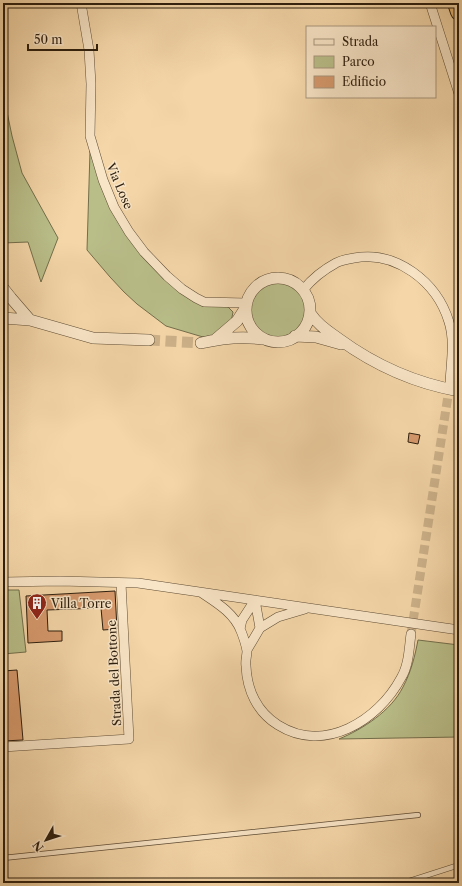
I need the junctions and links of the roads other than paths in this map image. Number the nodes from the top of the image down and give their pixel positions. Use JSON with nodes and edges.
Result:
{"nodes":[{"id":1,"x":81,"y":3,"type":"edge"},
{"id":2,"x":430,"y":3,"type":"edge"},
{"id":3,"x":456,"y":3,"type":"edge"},
{"id":4,"x":459,"y":12,"type":"edge"},
{"id":5,"x":459,"y":94,"type":"edge"},
{"id":6,"x":3,"y":287,"type":"edge"},
{"id":7,"x":303,"y":290,"type":"junction"},
{"id":8,"x":3,"y":292,"type":"edge"},
{"id":9,"x":246,"y":305,"type":"junction"},
{"id":10,"x":310,"y":313,"type":"junction"},
{"id":11,"x":3,"y":318,"type":"edge"},
{"id":12,"x":30,"y":320,"type":"junction"},
{"id":13,"x":295,"y":336,"type":"junction"},
{"id":14,"x":216,"y":339,"type":"junction"},
{"id":15,"x":264,"y":339,"type":"junction"},
{"id":16,"x":149,"y":340,"type":"tunnel mouth"},
{"id":17,"x":201,"y":343,"type":"tunnel mouth"},
{"id":18,"x":350,"y":347,"type":"junction"},
{"id":19,"x":455,"y":359,"type":"edge"},
{"id":20,"x":450,"y":383,"type":"tunnel mouth"},
{"id":21,"x":459,"y":391,"type":"edge"},
{"id":22,"x":3,"y":582,"type":"edge"},
{"id":23,"x":122,"y":583,"type":"junction"},
{"id":24,"x":201,"y":592,"type":"junction"},
{"id":25,"x":255,"y":600,"type":"junction"},
{"id":26,"x":310,"y":608,"type":"junction"},
{"id":27,"x":260,"y":628,"type":"junction"},
{"id":28,"x":240,"y":629,"type":"junction"},
{"id":29,"x":459,"y":630,"type":"edge"},
{"id":30,"x":411,"y":634,"type":"tunnel mouth"},
{"id":31,"x":247,"y":650,"type":"junction"},
{"id":32,"x":3,"y":747,"type":"edge"},
{"id":33,"x":418,"y":815,"type":"dead end"},
{"id":34,"x":3,"y":858,"type":"edge"},
{"id":35,"x":459,"y":865,"type":"edge"},
{"id":36,"x":403,"y":883,"type":"edge"}],
"edges":[{"from":1,"to":9,"type":"street","name":"Via Lose"},
{"from":2,"to":5,"type":"street"},
{"from":3,"to":4,"type":"highway"},
{"from":6,"to":8,"type":"street"},
{"from":6,"to":12,"type":"street"},
{"from":7,"to":9,"type":"street"},
{"from":7,"to":10,"type":"street"},
{"from":7,"to":19,"type":"street"},
{"from":9,"to":14,"type":"street"},
{"from":9,"to":15,"type":"street"},
{"from":10,"to":13,"type":"street"},
{"from":10,"to":18,"type":"street"},
{"from":11,"to":12,"type":"street"},
{"from":12,"to":16,"type":"street"},
{"from":13,"to":15,"type":"street"},
{"from":13,"to":18,"type":"street"},
{"from":14,"to":15,"type":"street"},
{"from":14,"to":17,"type":"street"},
{"from":18,"to":21,"type":"street"},
{"from":19,"to":20,"type":"street"},
{"from":22,"to":23,"type":"street"},
{"from":23,"to":24,"type":"street"},
{"from":23,"to":32,"type":"street","name":"Strada del Bottone"},
{"from":24,"to":25,"type":"street"},
{"from":24,"to":28,"type":"street"},
{"from":25,"to":26,"type":"street"},
{"from":25,"to":27,"type":"street"},
{"from":25,"to":28,"type":"street"},
{"from":26,"to":27,"type":"street"},
{"from":26,"to":29,"type":"street"},
{"from":27,"to":31,"type":"street"},
{"from":28,"to":31,"type":"street"},
{"from":30,"to":31,"type":"street"},
{"from":33,"to":34,"type":"lane"},
{"from":35,"to":36,"type":"lane"}]}
